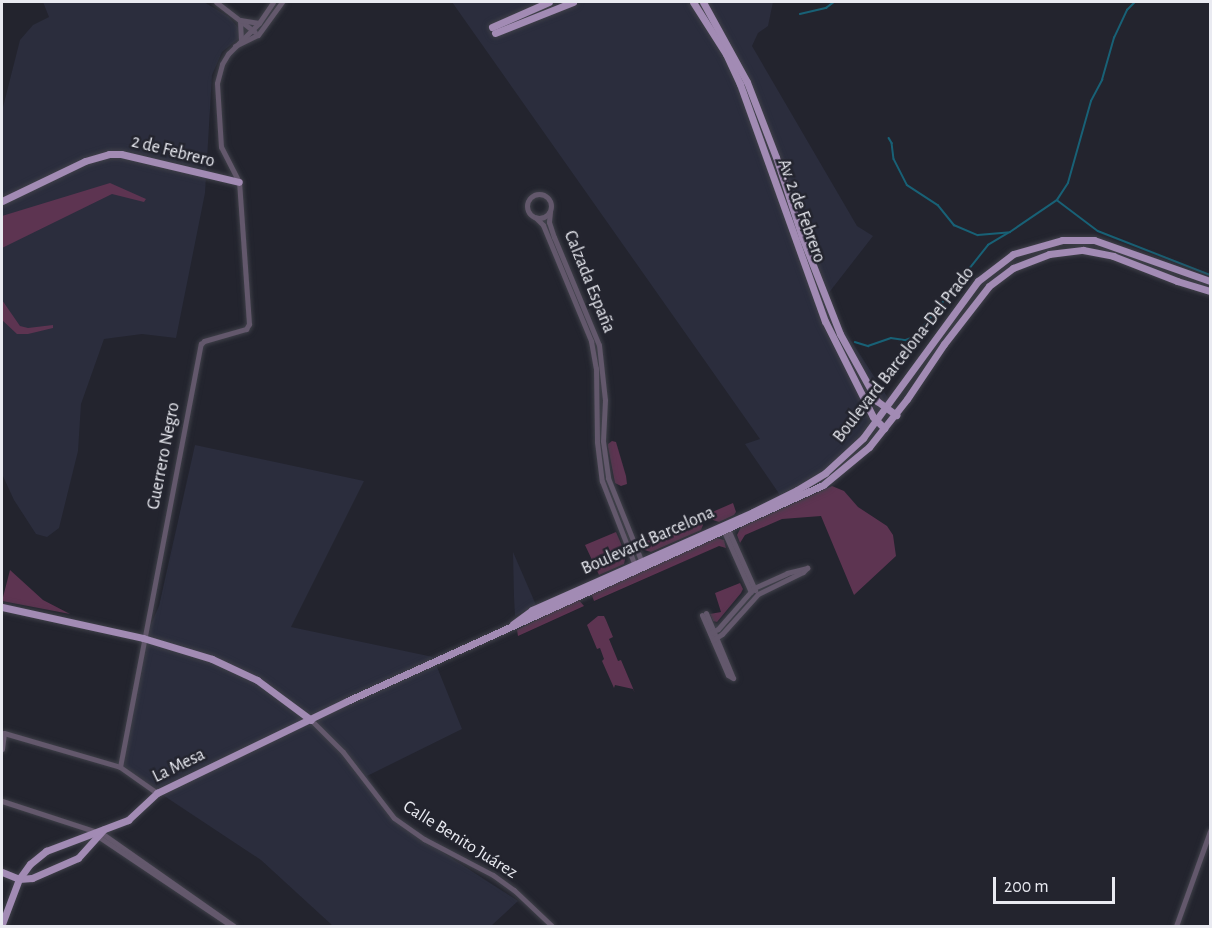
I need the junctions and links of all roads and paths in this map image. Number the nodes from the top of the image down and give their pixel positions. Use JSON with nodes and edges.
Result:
{"nodes":[{"id":1,"x":216,"y":2,"type":"edge"},
{"id":2,"x":273,"y":2,"type":"edge"},
{"id":3,"x":282,"y":2,"type":"edge"},
{"id":4,"x":549,"y":2,"type":"edge"},
{"id":5,"x":573,"y":2,"type":"edge"},
{"id":6,"x":693,"y":2,"type":"edge"},
{"id":7,"x":703,"y":2,"type":"edge"},
{"id":8,"x":240,"y":20,"type":"junction"},
{"id":9,"x":259,"y":23,"type":"junction"},
{"id":10,"x":253,"y":30,"type":"junction"},
{"id":11,"x":258,"y":35,"type":"junction"},
{"id":12,"x":242,"y":42,"type":"junction"},
{"id":13,"x":239,"y":182,"type":"junction"},
{"id":14,"x":2,"y":201,"type":"edge"},
{"id":15,"x":550,"y":212,"type":"junction"},
{"id":16,"x":536,"y":218,"type":"junction"},
{"id":17,"x":1210,"y":281,"type":"edge"},
{"id":18,"x":1210,"y":291,"type":"edge"},
{"id":19,"x":601,"y":400,"type":"junction"},
{"id":20,"x":885,"y":407,"type":"junction"},
{"id":21,"x":896,"y":414,"type":"junction"},
{"id":22,"x":876,"y":420,"type":"junction"},
{"id":23,"x":884,"y":428,"type":"junction"},
{"id":24,"x":798,"y":493,"type":"junction"},
{"id":25,"x":725,"y":527,"type":"junction"},
{"id":26,"x":638,"y":565,"type":"junction"},
{"id":27,"x":754,"y":592,"type":"junction"},
{"id":28,"x":2,"y":607,"type":"edge"},
{"id":29,"x":704,"y":614,"type":"dead end"},
{"id":30,"x":712,"y":632,"type":"junction"},
{"id":31,"x":144,"y":638,"type":"junction"},
{"id":32,"x":715,"y":639,"type":"junction"},
{"id":33,"x":311,"y":720,"type":"junction"},
{"id":34,"x":2,"y":749,"type":"edge"},
{"id":35,"x":120,"y":767,"type":"junction"},
{"id":36,"x":157,"y":793,"type":"junction"},
{"id":37,"x":2,"y":801,"type":"edge"},
{"id":38,"x":96,"y":831,"type":"junction"},
{"id":39,"x":1210,"y":831,"type":"edge"},
{"id":40,"x":2,"y":872,"type":"edge"},
{"id":41,"x":19,"y":879,"type":"junction"},
{"id":42,"x":2,"y":924,"type":"edge"},
{"id":43,"x":233,"y":927,"type":"edge"},
{"id":44,"x":552,"y":927,"type":"edge"},
{"id":45,"x":1176,"y":927,"type":"edge"}],
"edges":[{"from":1,"to":8,"type":"street"},
{"from":2,"to":9,"type":"street"},
{"from":3,"to":11,"type":"street"},
{"from":4,"to":5,"type":"main road"},
{"from":6,"to":22,"type":"main road","name":"Av. 2 de Febrero"},
{"from":7,"to":20,"type":"main road","name":"Av. 2 de Febrero"},
{"from":8,"to":9,"type":"street"},
{"from":8,"to":10,"type":"street"},
{"from":8,"to":12,"type":"street"},
{"from":9,"to":10,"type":"street"},
{"from":10,"to":11,"type":"street"},
{"from":10,"to":12,"type":"street"},
{"from":11,"to":12,"type":"street"},
{"from":12,"to":13,"type":"street"},
{"from":13,"to":14,"type":"main road","name":"2 de Febrero"},
{"from":13,"to":31,"type":"street","name":"Guerrero Negro"},
{"from":15,"to":16,"type":"street"},
{"from":15,"to":16,"type":"street"},
{"from":15,"to":19,"type":"street","name":"Calzada España"},
{"from":16,"to":19,"type":"street","name":"Calzada España"},
{"from":17,"to":20,"type":"main road","name":"Boulevard Barcelona-Del Prado"},
{"from":18,"to":21,"type":"main road","name":"Boulevard Barcelona-Del Prado"},
{"from":19,"to":26,"type":"street"},
{"from":20,"to":21,"type":"main road","name":"Av. 2 de Febrero"},
{"from":20,"to":22,"type":"main road","name":"Boulevard Barcelona-Del Prado"},
{"from":21,"to":23,"type":"main road","name":"Boulevard Barcelona-Del Prado"},
{"from":22,"to":23,"type":"main road","name":"Av. 2 de Febrero"},
{"from":22,"to":24,"type":"main road","name":"Boulevard Barcelona-Del Prado"},
{"from":23,"to":24,"type":"main road","name":"Boulevard Barcelona-Del Prado"},
{"from":24,"to":25,"type":"main road","name":"Boulevard Barcelona"},
{"from":25,"to":26,"type":"main road","name":"Boulevard Barcelona"},
{"from":25,"to":27,"type":"street"},
{"from":26,"to":33,"type":"main road","name":"Boulevard Barcelona"},
{"from":27,"to":27,"type":"street"},
{"from":27,"to":30,"type":"street"},
{"from":27,"to":32,"type":"street"},
{"from":28,"to":31,"type":"main road"},
{"from":29,"to":30,"type":"street"},
{"from":30,"to":32,"type":"street"},
{"from":31,"to":33,"type":"main road"},
{"from":31,"to":35,"type":"street","name":"Guerrero Negro"},
{"from":32,"to":32,"type":"street"},
{"from":33,"to":36,"type":"main road","name":"La Mesa"},
{"from":33,"to":44,"type":"street","name":"Calle Benito Juárez"},
{"from":34,"to":35,"type":"street"},
{"from":35,"to":36,"type":"street"},
{"from":36,"to":38,"type":"main road","name":"La Mesa"},
{"from":37,"to":38,"type":"street"},
{"from":38,"to":41,"type":"main road","name":"La Mesa"},
{"from":38,"to":41,"type":"main road"},
{"from":38,"to":43,"type":"street"},
{"from":39,"to":45,"type":"street"},
{"from":40,"to":41,"type":"main road"},
{"from":41,"to":42,"type":"main road","name":"La Mesa"}]}
